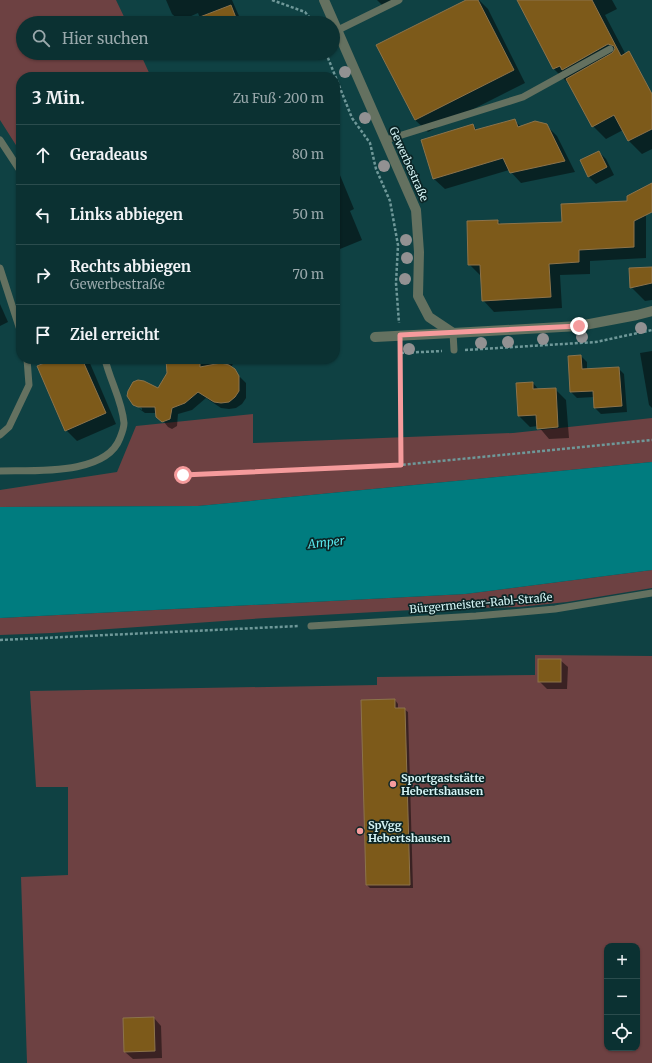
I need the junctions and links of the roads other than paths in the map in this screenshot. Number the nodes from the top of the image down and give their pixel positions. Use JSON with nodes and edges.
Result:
{"nodes":[{"id":1,"x":324,"y":0,"type":"edge"},
{"id":2,"x":399,"y":0,"type":"edge"},
{"id":3,"x":331,"y":16,"type":"edge"},
{"id":4,"x":340,"y":29,"type":"edge"},
{"id":5,"x":340,"y":35,"type":"edge"},
{"id":6,"x":610,"y":49,"type":"dead end"},
{"id":7,"x":0,"y":140,"type":"edge"},
{"id":8,"x":386,"y":140,"type":"junction"},
{"id":9,"x":16,"y":164,"type":"edge"},
{"id":10,"x":0,"y":268,"type":"edge"},
{"id":11,"x":652,"y":311,"type":"edge"},
{"id":12,"x":16,"y":318,"type":"edge"},
{"id":13,"x":453,"y":333,"type":"junction"},
{"id":14,"x":375,"y":337,"type":"dead end"},
{"id":15,"x":454,"y":350,"type":"road end"},
{"id":16,"x":27,"y":364,"type":"edge"},
{"id":17,"x":106,"y":364,"type":"edge"},
{"id":18,"x":0,"y":435,"type":"edge"},
{"id":19,"x":0,"y":471,"type":"edge"},
{"id":20,"x":652,"y":593,"type":"edge"},
{"id":21,"x":311,"y":626,"type":"road end"}],
"edges":[{"from":1,"to":3,"type":"street","name":"Gewerbestraße"},
{"from":2,"to":4,"type":"lane"},
{"from":5,"to":8,"type":"street","name":"Gewerbestraße"},
{"from":6,"to":8,"type":"lane"},
{"from":7,"to":9,"type":"lane"},
{"from":8,"to":13,"type":"street","name":"Gewerbestraße"},
{"from":10,"to":12,"type":"lane"},
{"from":11,"to":13,"type":"street"},
{"from":13,"to":14,"type":"street"},
{"from":13,"to":15,"type":"lane"},
{"from":16,"to":18,"type":"lane"},
{"from":17,"to":19,"type":"lane"},
{"from":20,"to":21,"type":"lane","name":"Bürgermeister-Rabl-Straße"}]}
